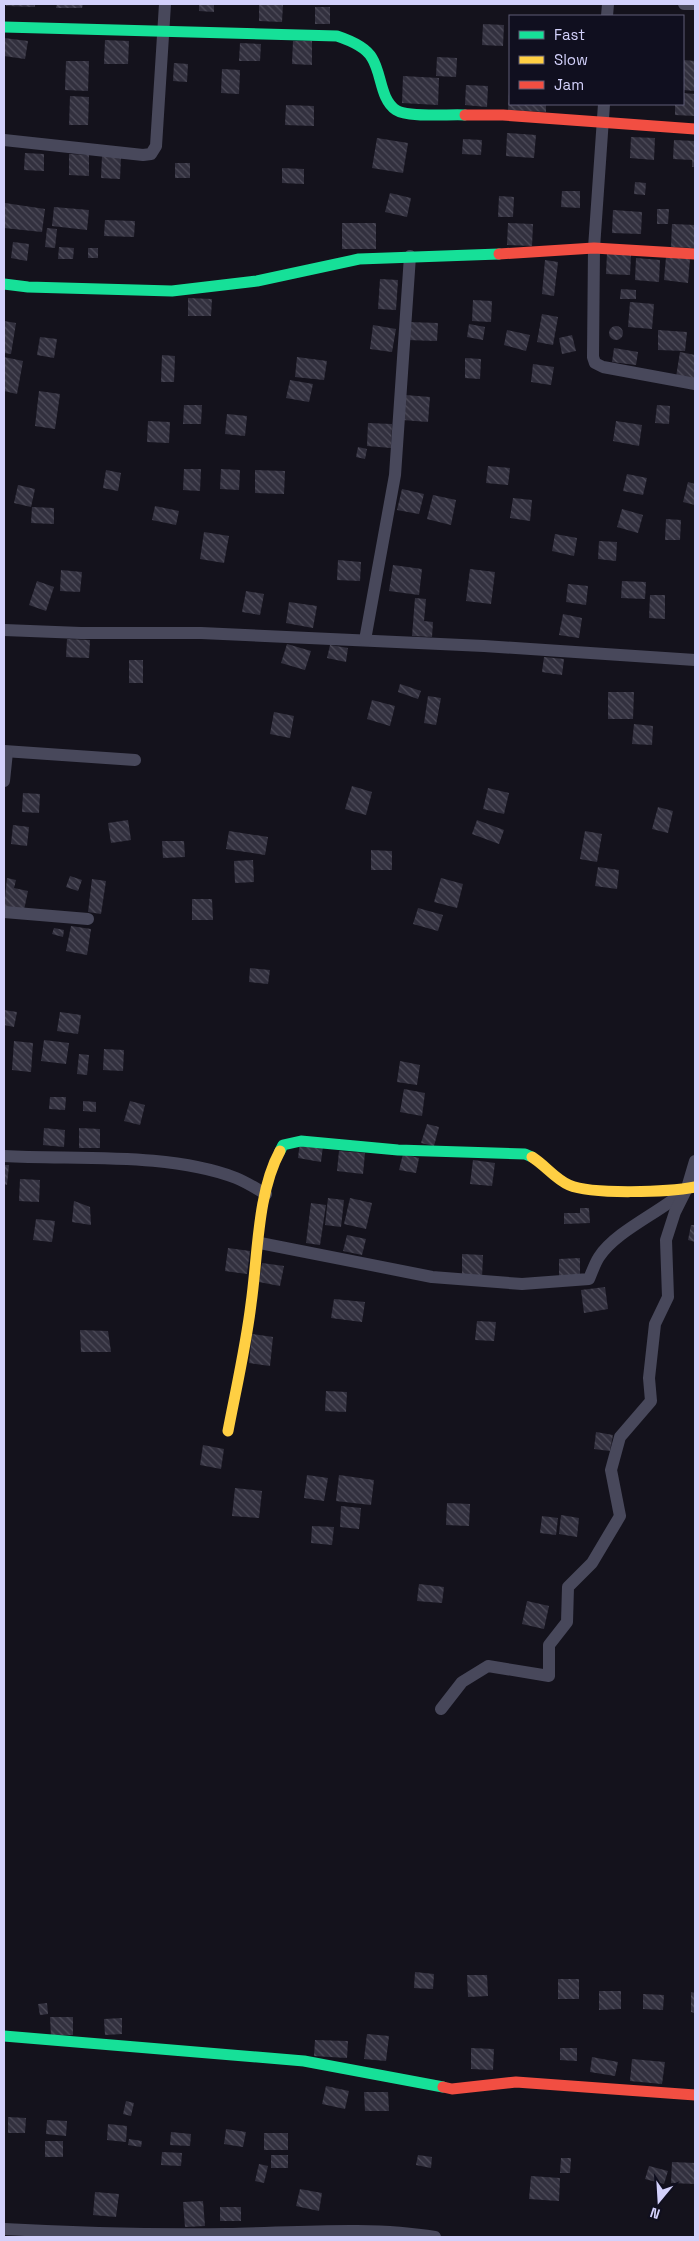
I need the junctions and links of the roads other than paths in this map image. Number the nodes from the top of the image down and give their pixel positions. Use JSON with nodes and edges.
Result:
{"nodes":[{"id":1,"x":165,"y":4,"type":"edge"},
{"id":2,"x":684,"y":4,"type":"edge"},
{"id":3,"x":695,"y":4,"type":"edge"},
{"id":4,"x":4,"y":27,"type":"edge"},
{"id":5,"x":164,"y":30,"type":"junction"},
{"id":6,"x":604,"y":105,"type":"edge"},
{"id":7,"x":603,"y":123,"type":"junction"},
{"id":8,"x":695,"y":129,"type":"edge"},
{"id":9,"x":4,"y":140,"type":"edge"},
{"id":10,"x":594,"y":248,"type":"junction"},
{"id":11,"x":695,"y":254,"type":"edge"},
{"id":12,"x":410,"y":256,"type":"junction"},
{"id":13,"x":4,"y":284,"type":"edge"},
{"id":14,"x":695,"y":384,"type":"edge"},
{"id":15,"x":4,"y":630,"type":"edge"},
{"id":16,"x":365,"y":640,"type":"junction"},
{"id":17,"x":695,"y":660,"type":"edge"},
{"id":18,"x":5,"y":751,"type":"edge"},
{"id":19,"x":135,"y":760,"type":"dead end"},
{"id":20,"x":4,"y":781,"type":"edge"},
{"id":21,"x":4,"y":912,"type":"edge"},
{"id":22,"x":88,"y":919,"type":"dead end"},
{"id":23,"x":4,"y":1156,"type":"edge"},
{"id":24,"x":695,"y":1161,"type":"edge"},
{"id":25,"x":691,"y":1188,"type":"edge"},
{"id":26,"x":266,"y":1194,"type":"junction"},
{"id":27,"x":260,"y":1243,"type":"junction"},
{"id":28,"x":228,"y":1431,"type":"dead end"},
{"id":29,"x":441,"y":1709,"type":"dead end"},
{"id":30,"x":4,"y":2036,"type":"edge"},
{"id":31,"x":695,"y":2095,"type":"edge"},
{"id":32,"x":4,"y":2229,"type":"edge"},
{"id":33,"x":435,"y":2237,"type":"edge"}],
"edges":[{"from":1,"to":5,"type":"street"},
{"from":2,"to":3,"type":"street"},
{"from":4,"to":5,"type":"street"},
{"from":5,"to":7,"type":"street"},
{"from":5,"to":9,"type":"street"},
{"from":6,"to":7,"type":"street"},
{"from":7,"to":8,"type":"street"},
{"from":7,"to":10,"type":"street"},
{"from":10,"to":11,"type":"street"},
{"from":10,"to":12,"type":"street"},
{"from":10,"to":14,"type":"street"},
{"from":12,"to":13,"type":"street"},
{"from":12,"to":16,"type":"street"},
{"from":15,"to":16,"type":"street"},
{"from":16,"to":17,"type":"street"},
{"from":18,"to":19,"type":"street"},
{"from":18,"to":20,"type":"street"},
{"from":21,"to":22,"type":"street"},
{"from":23,"to":26,"type":"street"},
{"from":24,"to":25,"type":"street"},
{"from":25,"to":26,"type":"street"},
{"from":25,"to":27,"type":"street"},
{"from":25,"to":29,"type":"street"},
{"from":26,"to":27,"type":"street"},
{"from":27,"to":28,"type":"street"},
{"from":30,"to":31,"type":"street"},
{"from":32,"to":33,"type":"street"}]}
